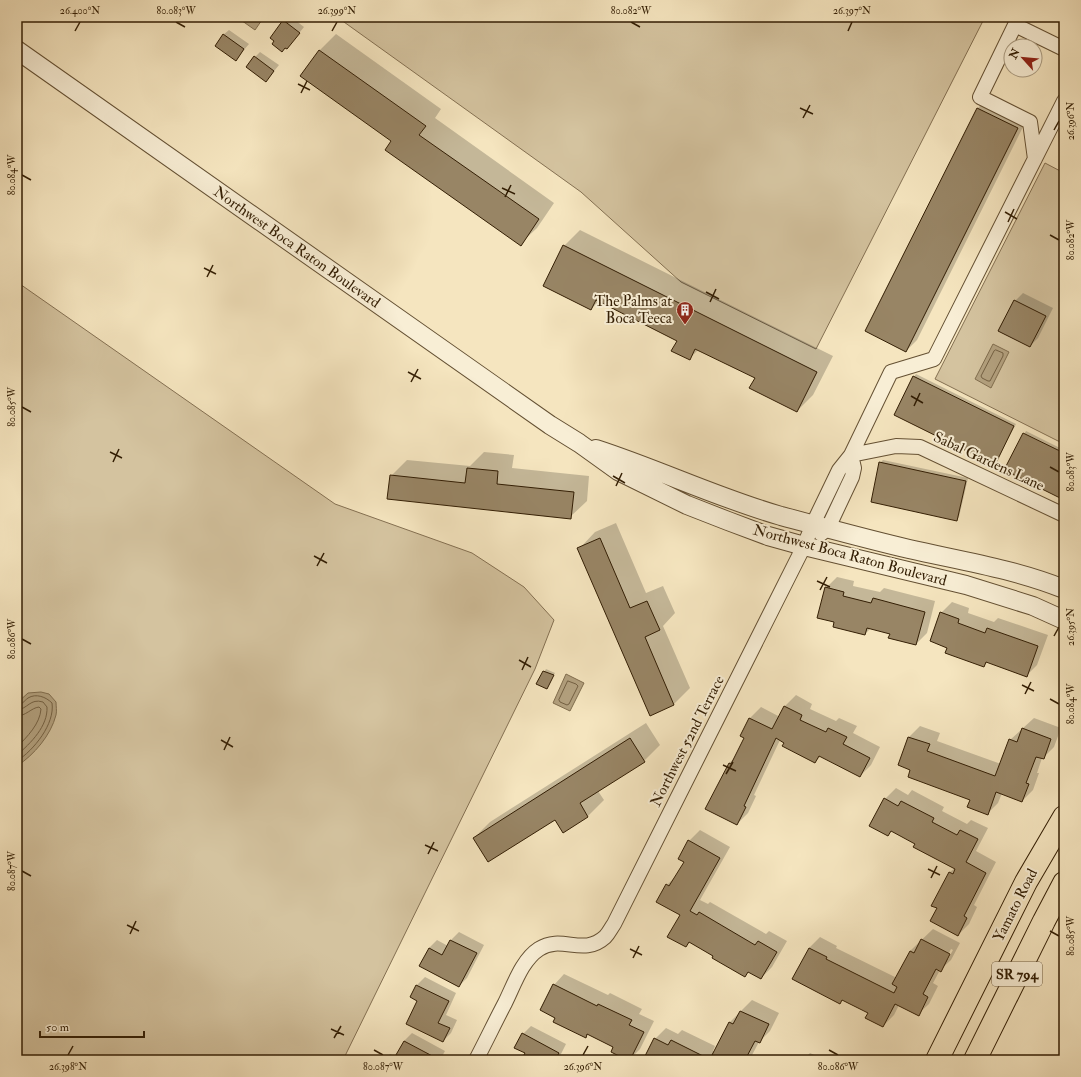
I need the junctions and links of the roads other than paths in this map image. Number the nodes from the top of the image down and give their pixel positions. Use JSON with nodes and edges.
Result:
{"nodes":[{"id":1,"x":1064,"y":49,"type":"edge"},
{"id":2,"x":17,"y":50,"type":"edge"},
{"id":3,"x":1064,"y":101,"type":"edge"},
{"id":4,"x":1035,"y":159,"type":"junction"},
{"id":5,"x":579,"y":443,"type":"junction"},
{"id":6,"x":851,"y":455,"type":"junction"},
{"id":7,"x":1064,"y":515,"type":"edge"},
{"id":8,"x":820,"y":526,"type":"junction"},
{"id":9,"x":804,"y":546,"type":"junction"},
{"id":10,"x":1064,"y":589,"type":"edge"},
{"id":11,"x":1064,"y":620,"type":"edge"},
{"id":12,"x":1064,"y":817,"type":"edge"},
{"id":13,"x":1026,"y":882,"type":"junction"},
{"id":14,"x":1064,"y":884,"type":"edge"},
{"id":15,"x":978,"y":1057,"type":"edge"},
{"id":16,"x":476,"y":1060,"type":"edge"},
{"id":17,"x":937,"y":1060,"type":"edge"},
{"id":18,"x":954,"y":1060,"type":"edge"}],
"edges":[{"from":1,"to":4,"type":"street"},
{"from":2,"to":5,"type":"street","name":"Northwest Boca Raton Boulevard"},
{"from":3,"to":4,"type":"street"},
{"from":4,"to":6,"type":"street"},
{"from":5,"to":8,"type":"street","name":"Northwest Boca Raton Boulevard"},
{"from":5,"to":9,"type":"street","name":"Northwest Boca Raton Boulevard"},
{"from":6,"to":7,"type":"street","name":"Sabal Gardens Lane"},
{"from":6,"to":8,"type":"street"},
{"from":8,"to":9,"type":"street"},
{"from":8,"to":10,"type":"street","name":"Northwest Boca Raton Boulevard"},
{"from":9,"to":11,"type":"street","name":"Northwest Boca Raton Boulevard"},
{"from":9,"to":16,"type":"street","name":"Northwest 52nd Terrace"},
{"from":12,"to":13,"type":"main road","name":"Yamato Road","number":"SR 794"},
{"from":13,"to":17,"type":"main road","name":"Yamato Road","number":"SR 794"},
{"from":13,"to":18,"type":"main road"},
{"from":14,"to":15,"type":"main road","number":"SR 794"}]}
